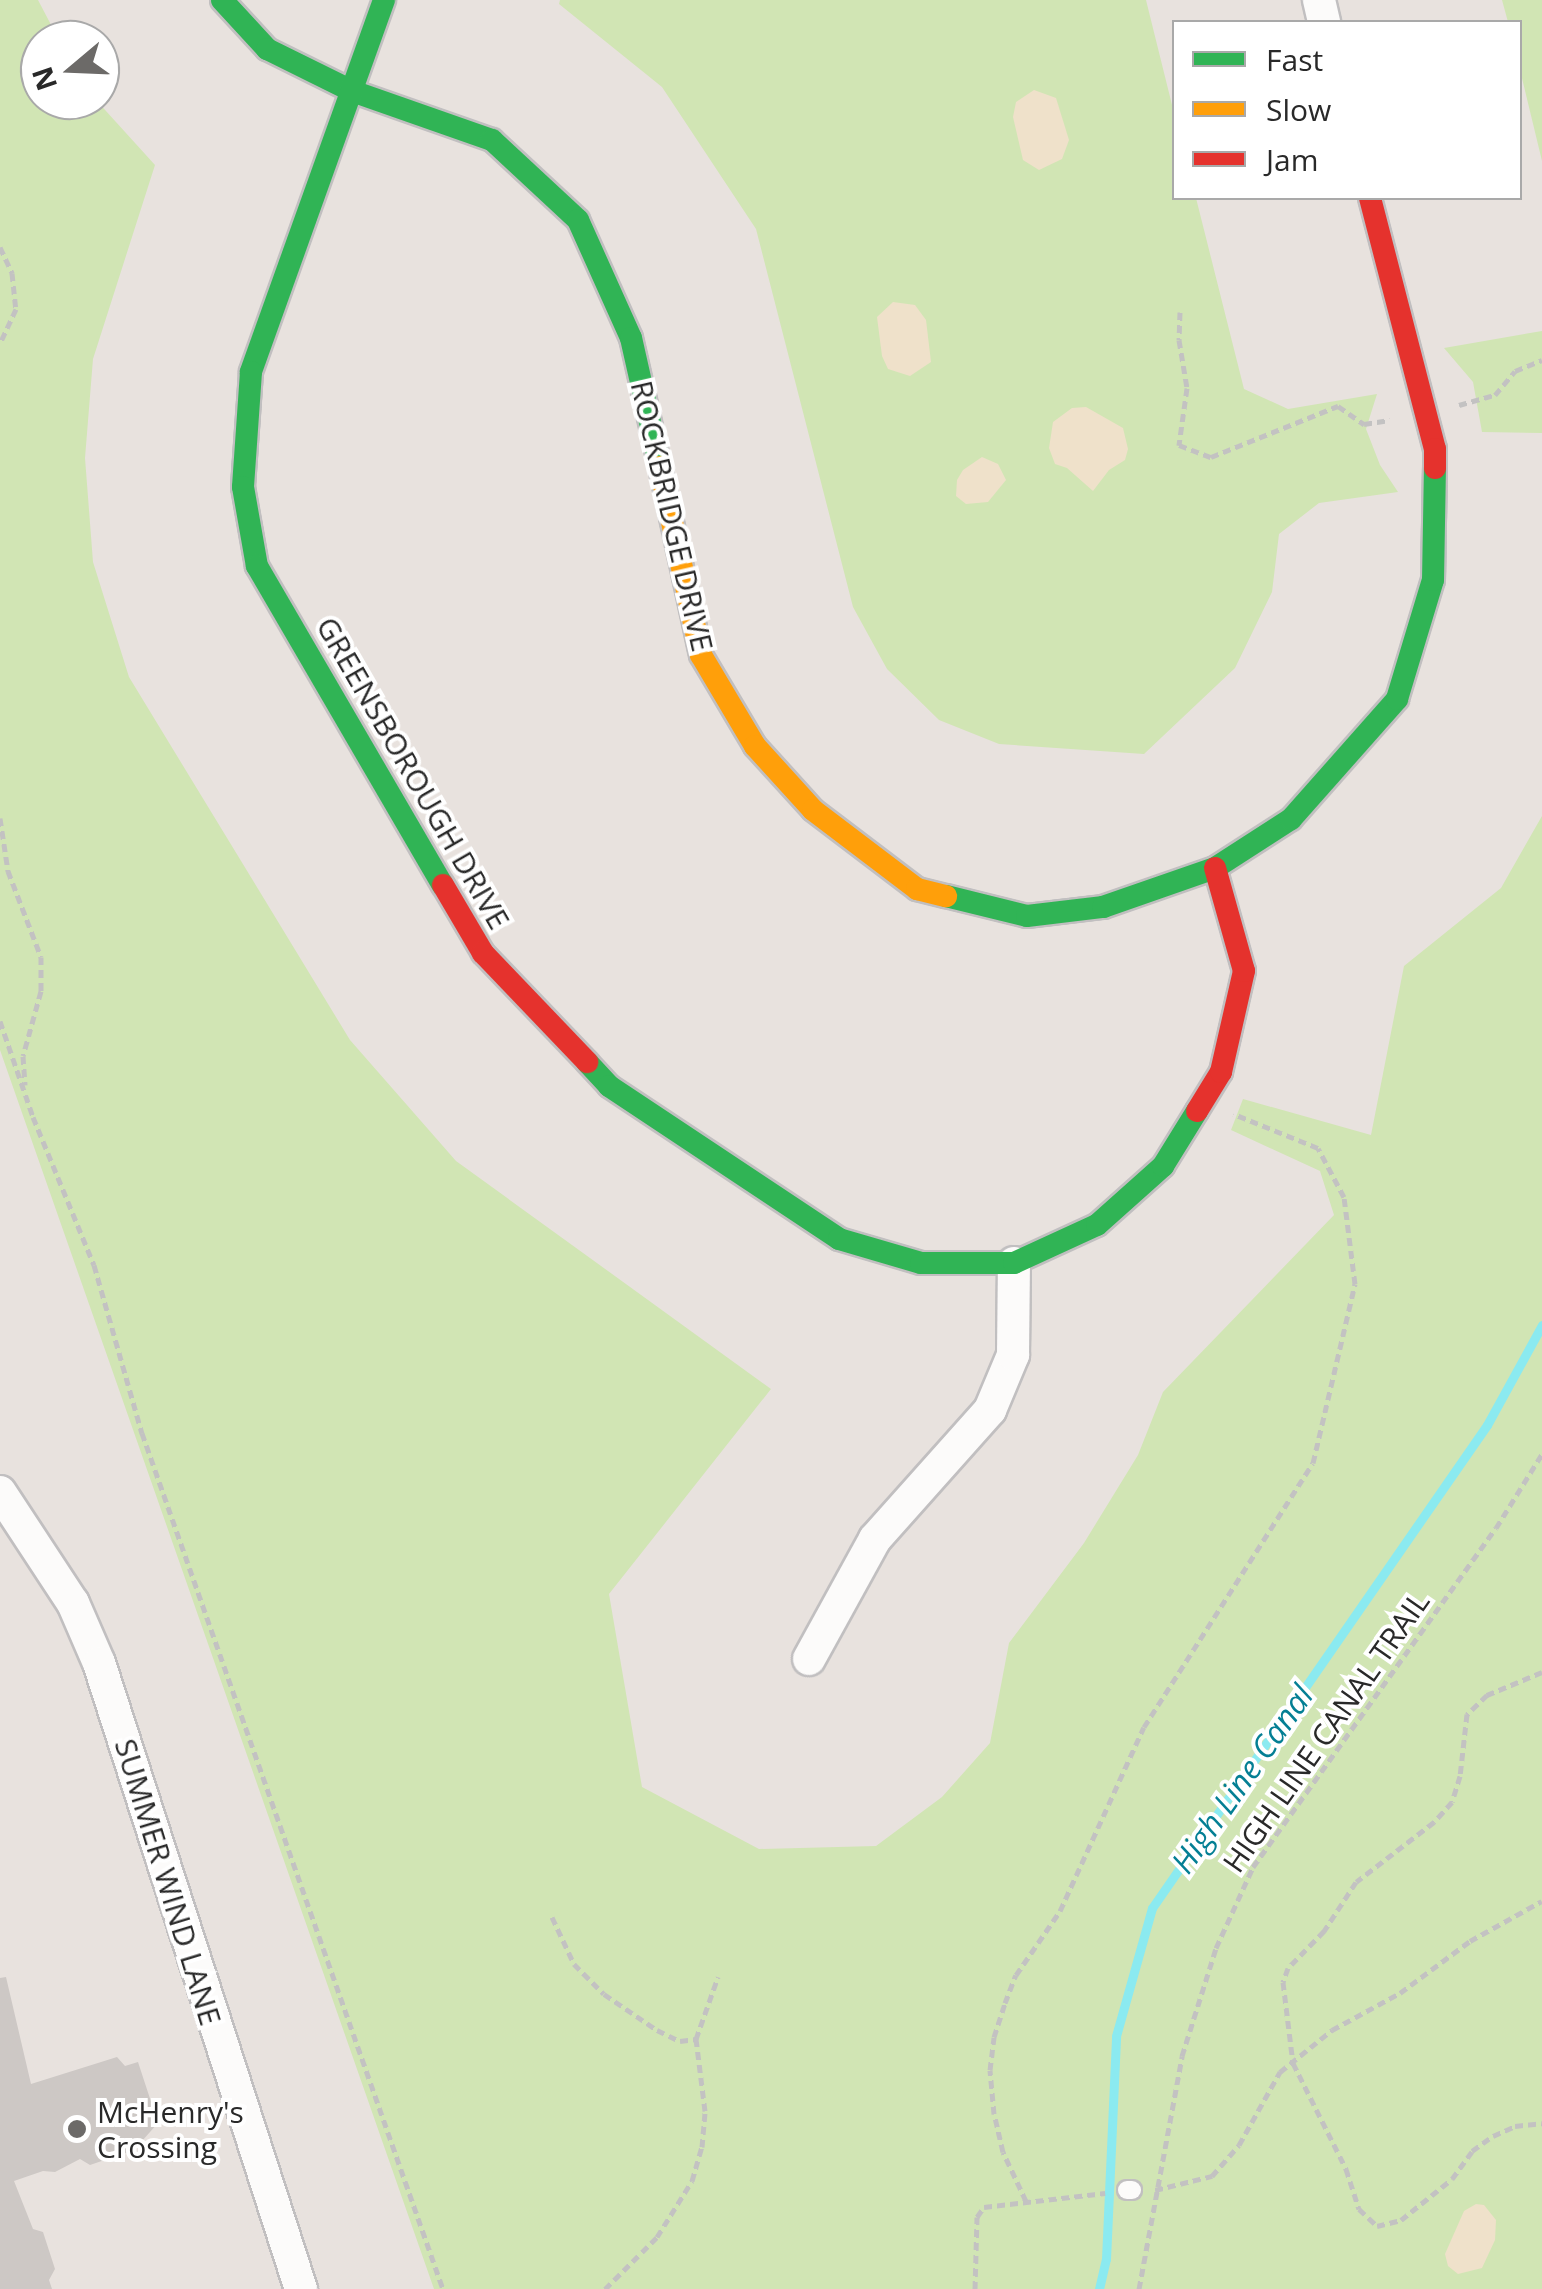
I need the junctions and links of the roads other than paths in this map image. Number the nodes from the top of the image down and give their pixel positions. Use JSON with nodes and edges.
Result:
{"nodes":[{"id":1,"x":222,"y":0,"type":"edge"},
{"id":2,"x":384,"y":0,"type":"edge"},
{"id":3,"x":352,"y":91,"type":"junction"},
{"id":4,"x":1371,"y":200,"type":"edge"},
{"id":5,"x":1215,"y":868,"type":"junction"},
{"id":6,"x":1014,"y":1263,"type":"junction"},
{"id":7,"x":0,"y":1492,"type":"edge"},
{"id":8,"x":809,"y":1659,"type":"dead end"},
{"id":9,"x":301,"y":2289,"type":"edge"}],
"edges":[{"from":1,"to":3,"type":"street","name":"ROCKBRIDGE DRIVE"},
{"from":2,"to":3,"type":"street","name":"GREENSBOROUGH DRIVE"},
{"from":3,"to":5,"type":"street","name":"ROCKBRIDGE DRIVE"},
{"from":3,"to":6,"type":"street","name":"GREENSBOROUGH DRIVE"},
{"from":4,"to":5,"type":"street","name":"ROCKBRIDGE DRIVE"},
{"from":5,"to":6,"type":"street","name":"GREENSBOROUGH DRIVE"},
{"from":6,"to":8,"type":"street"},
{"from":7,"to":9,"type":"street","name":"SUMMER WIND LANE"}]}
